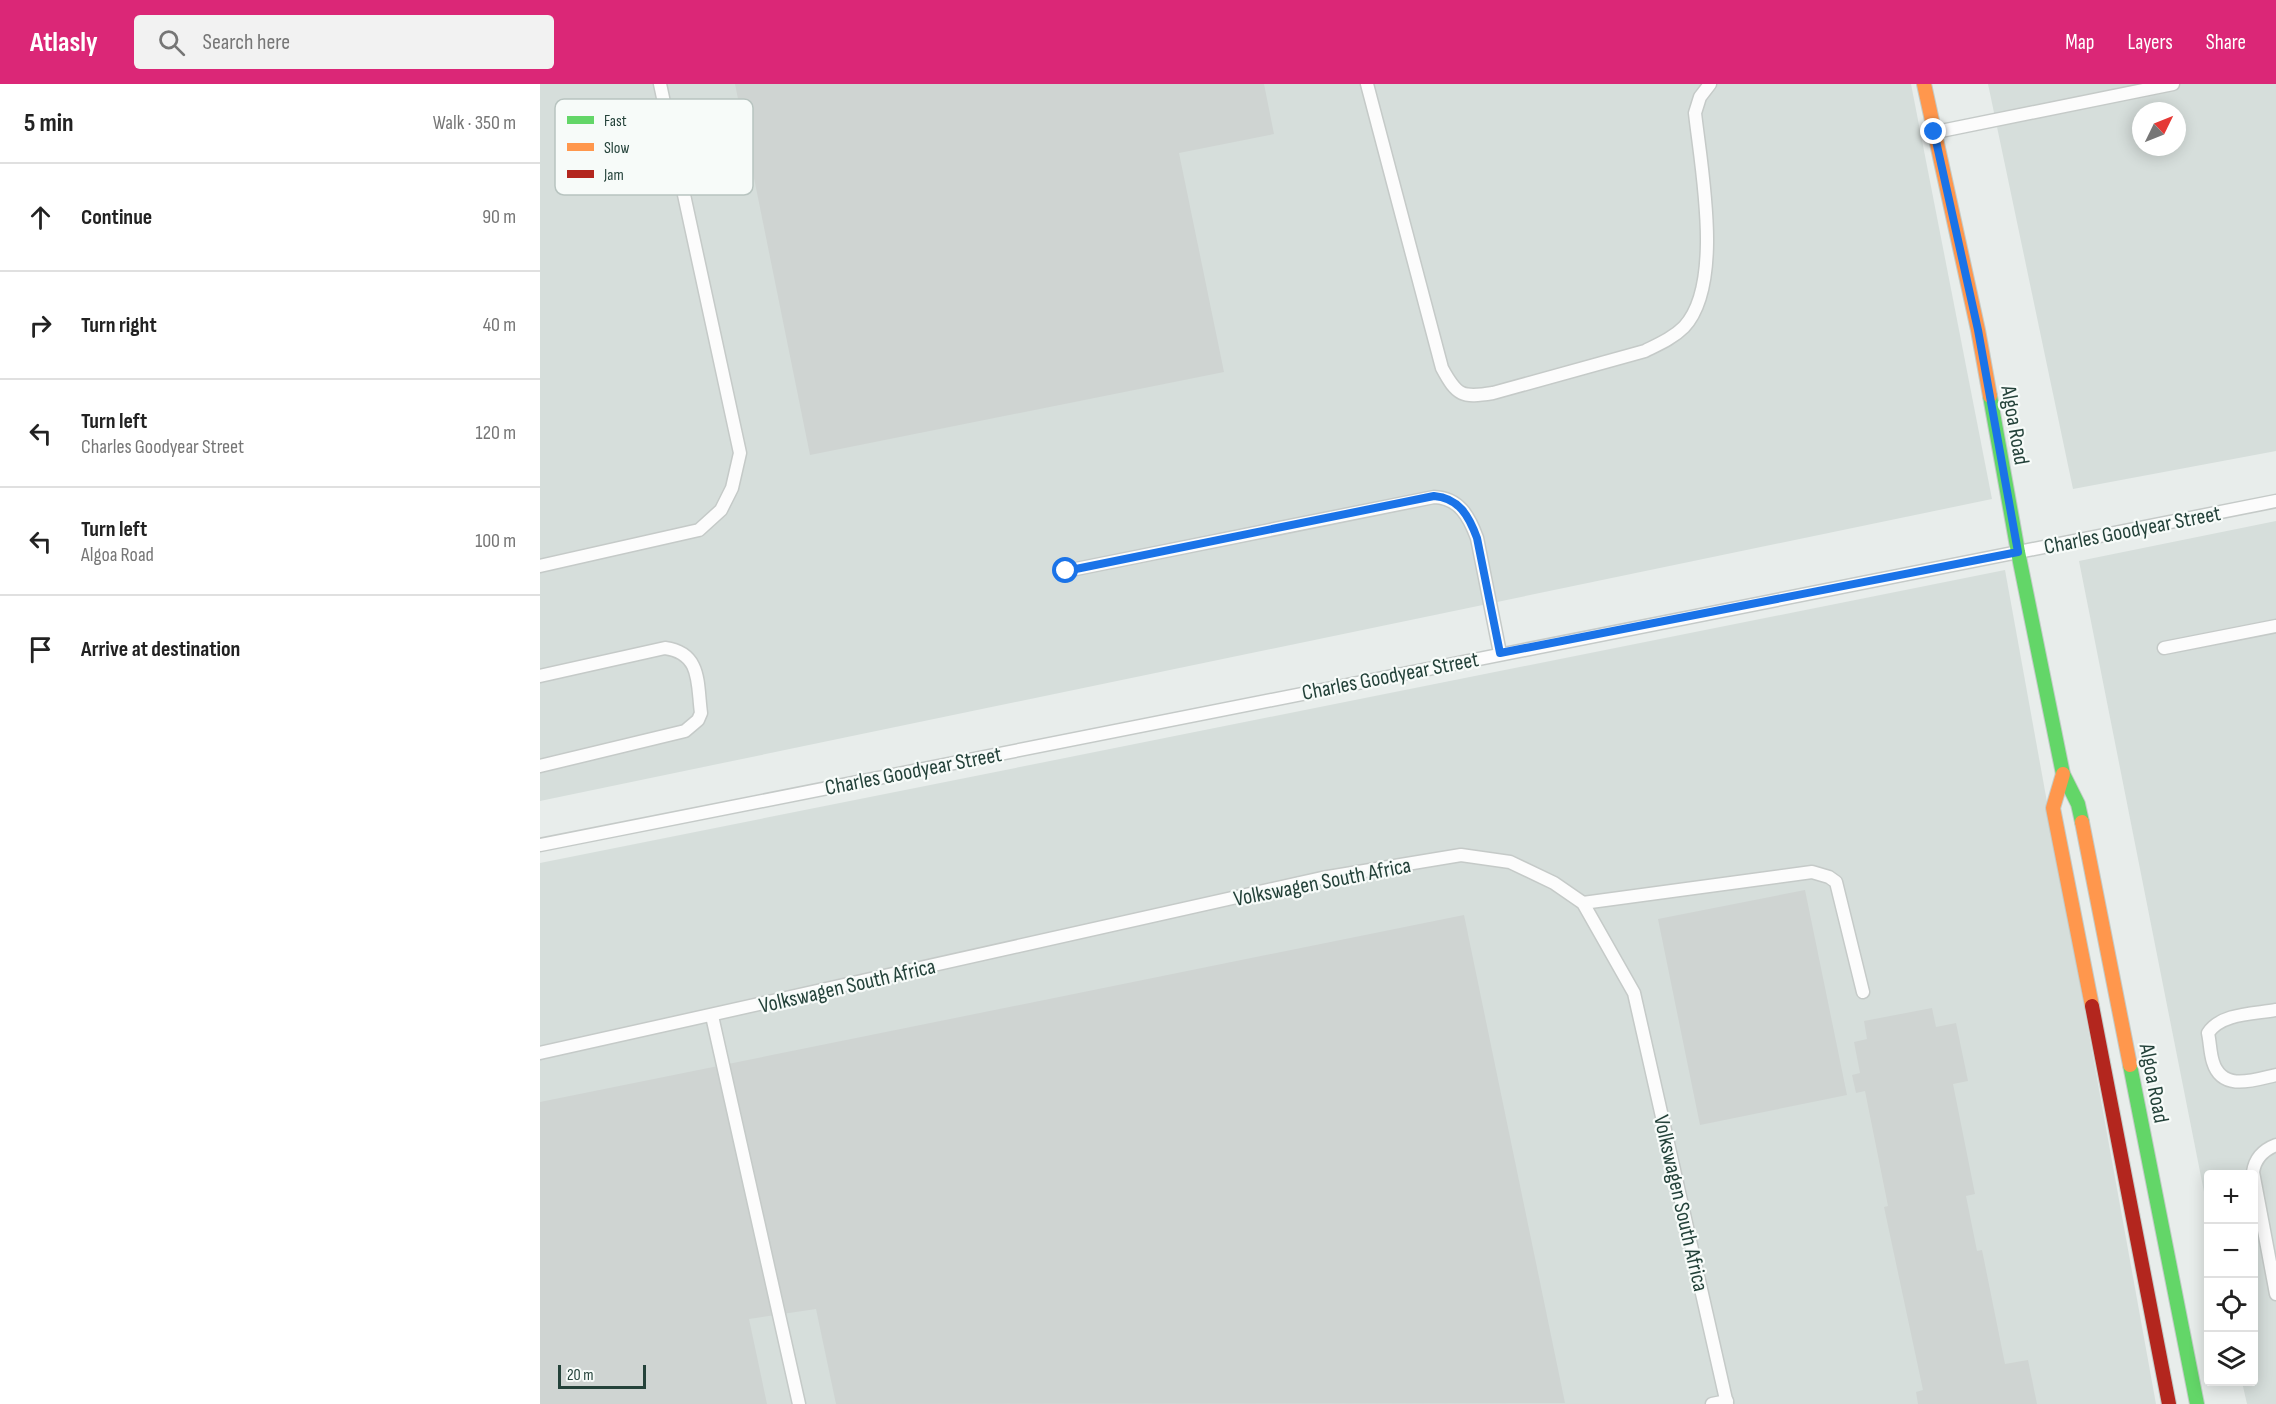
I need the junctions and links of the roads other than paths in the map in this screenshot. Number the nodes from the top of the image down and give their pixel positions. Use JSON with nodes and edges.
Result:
{"nodes":[{"id":1,"x":660,"y":84,"type":"edge"},
{"id":2,"x":1367,"y":84,"type":"edge"},
{"id":3,"x":1710,"y":84,"type":"edge"},
{"id":4,"x":1924,"y":84,"type":"edge"},
{"id":5,"x":2173,"y":84,"type":"edge"},
{"id":6,"x":663,"y":99,"type":"edge"},
{"id":7,"x":1934,"y":132,"type":"junction"},
{"id":8,"x":684,"y":195,"type":"edge"},
{"id":9,"x":2276,"y":501,"type":"edge"},
{"id":10,"x":2018,"y":552,"type":"junction"},
{"id":11,"x":540,"y":566,"type":"edge"},
{"id":12,"x":1066,"y":571,"type":"dead end"},
{"id":13,"x":2276,"y":626,"type":"edge"},
{"id":14,"x":2164,"y":648,"type":"dead end"},
{"id":15,"x":1500,"y":653,"type":"junction"},
{"id":16,"x":540,"y":676,"type":"edge"},
{"id":17,"x":540,"y":766,"type":"edge"},
{"id":18,"x":2063,"y":774,"type":"junction"},
{"id":19,"x":540,"y":845,"type":"edge"},
{"id":20,"x":1583,"y":903,"type":"junction"},
{"id":21,"x":1863,"y":992,"type":"dead end"},
{"id":22,"x":2276,"y":1010,"type":"edge"},
{"id":23,"x":712,"y":1016,"type":"junction"},
{"id":24,"x":540,"y":1053,"type":"edge"},
{"id":25,"x":2276,"y":1075,"type":"edge"},
{"id":26,"x":2276,"y":1145,"type":"edge"},
{"id":27,"x":2276,"y":1294,"type":"edge"},
{"id":28,"x":1727,"y":1402,"type":"edge"},
{"id":29,"x":799,"y":1404,"type":"edge"},
{"id":30,"x":1712,"y":1404,"type":"edge"},
{"id":31,"x":2169,"y":1404,"type":"edge"},
{"id":32,"x":2197,"y":1404,"type":"edge"}],
"edges":[{"from":1,"to":6,"type":"lane"},
{"from":2,"to":3,"type":"lane"},
{"from":4,"to":7,"type":"street","name":"Algoa Road"},
{"from":5,"to":7,"type":"lane"},
{"from":7,"to":10,"type":"street","name":"Algoa Road"},
{"from":8,"to":11,"type":"lane"},
{"from":9,"to":10,"type":"lane","name":"Charles Goodyear Street"},
{"from":10,"to":15,"type":"lane","name":"Charles Goodyear Street"},
{"from":10,"to":18,"type":"street","name":"Algoa Road"},
{"from":12,"to":15,"type":"lane"},
{"from":13,"to":14,"type":"lane"},
{"from":15,"to":19,"type":"lane","name":"Charles Goodyear Street"},
{"from":16,"to":17,"type":"lane"},
{"from":18,"to":31,"type":"street","name":"Algoa Road"},
{"from":18,"to":32,"type":"street","name":"Algoa Road"},
{"from":20,"to":21,"type":"lane"},
{"from":20,"to":23,"type":"lane","name":"Volkswagen South Africa"},
{"from":20,"to":28,"type":"lane","name":"Volkswagen South Africa"},
{"from":22,"to":25,"type":"lane"},
{"from":23,"to":24,"type":"lane","name":"Volkswagen South Africa"},
{"from":23,"to":29,"type":"lane"},
{"from":26,"to":27,"type":"lane"},
{"from":28,"to":30,"type":"lane"}]}
